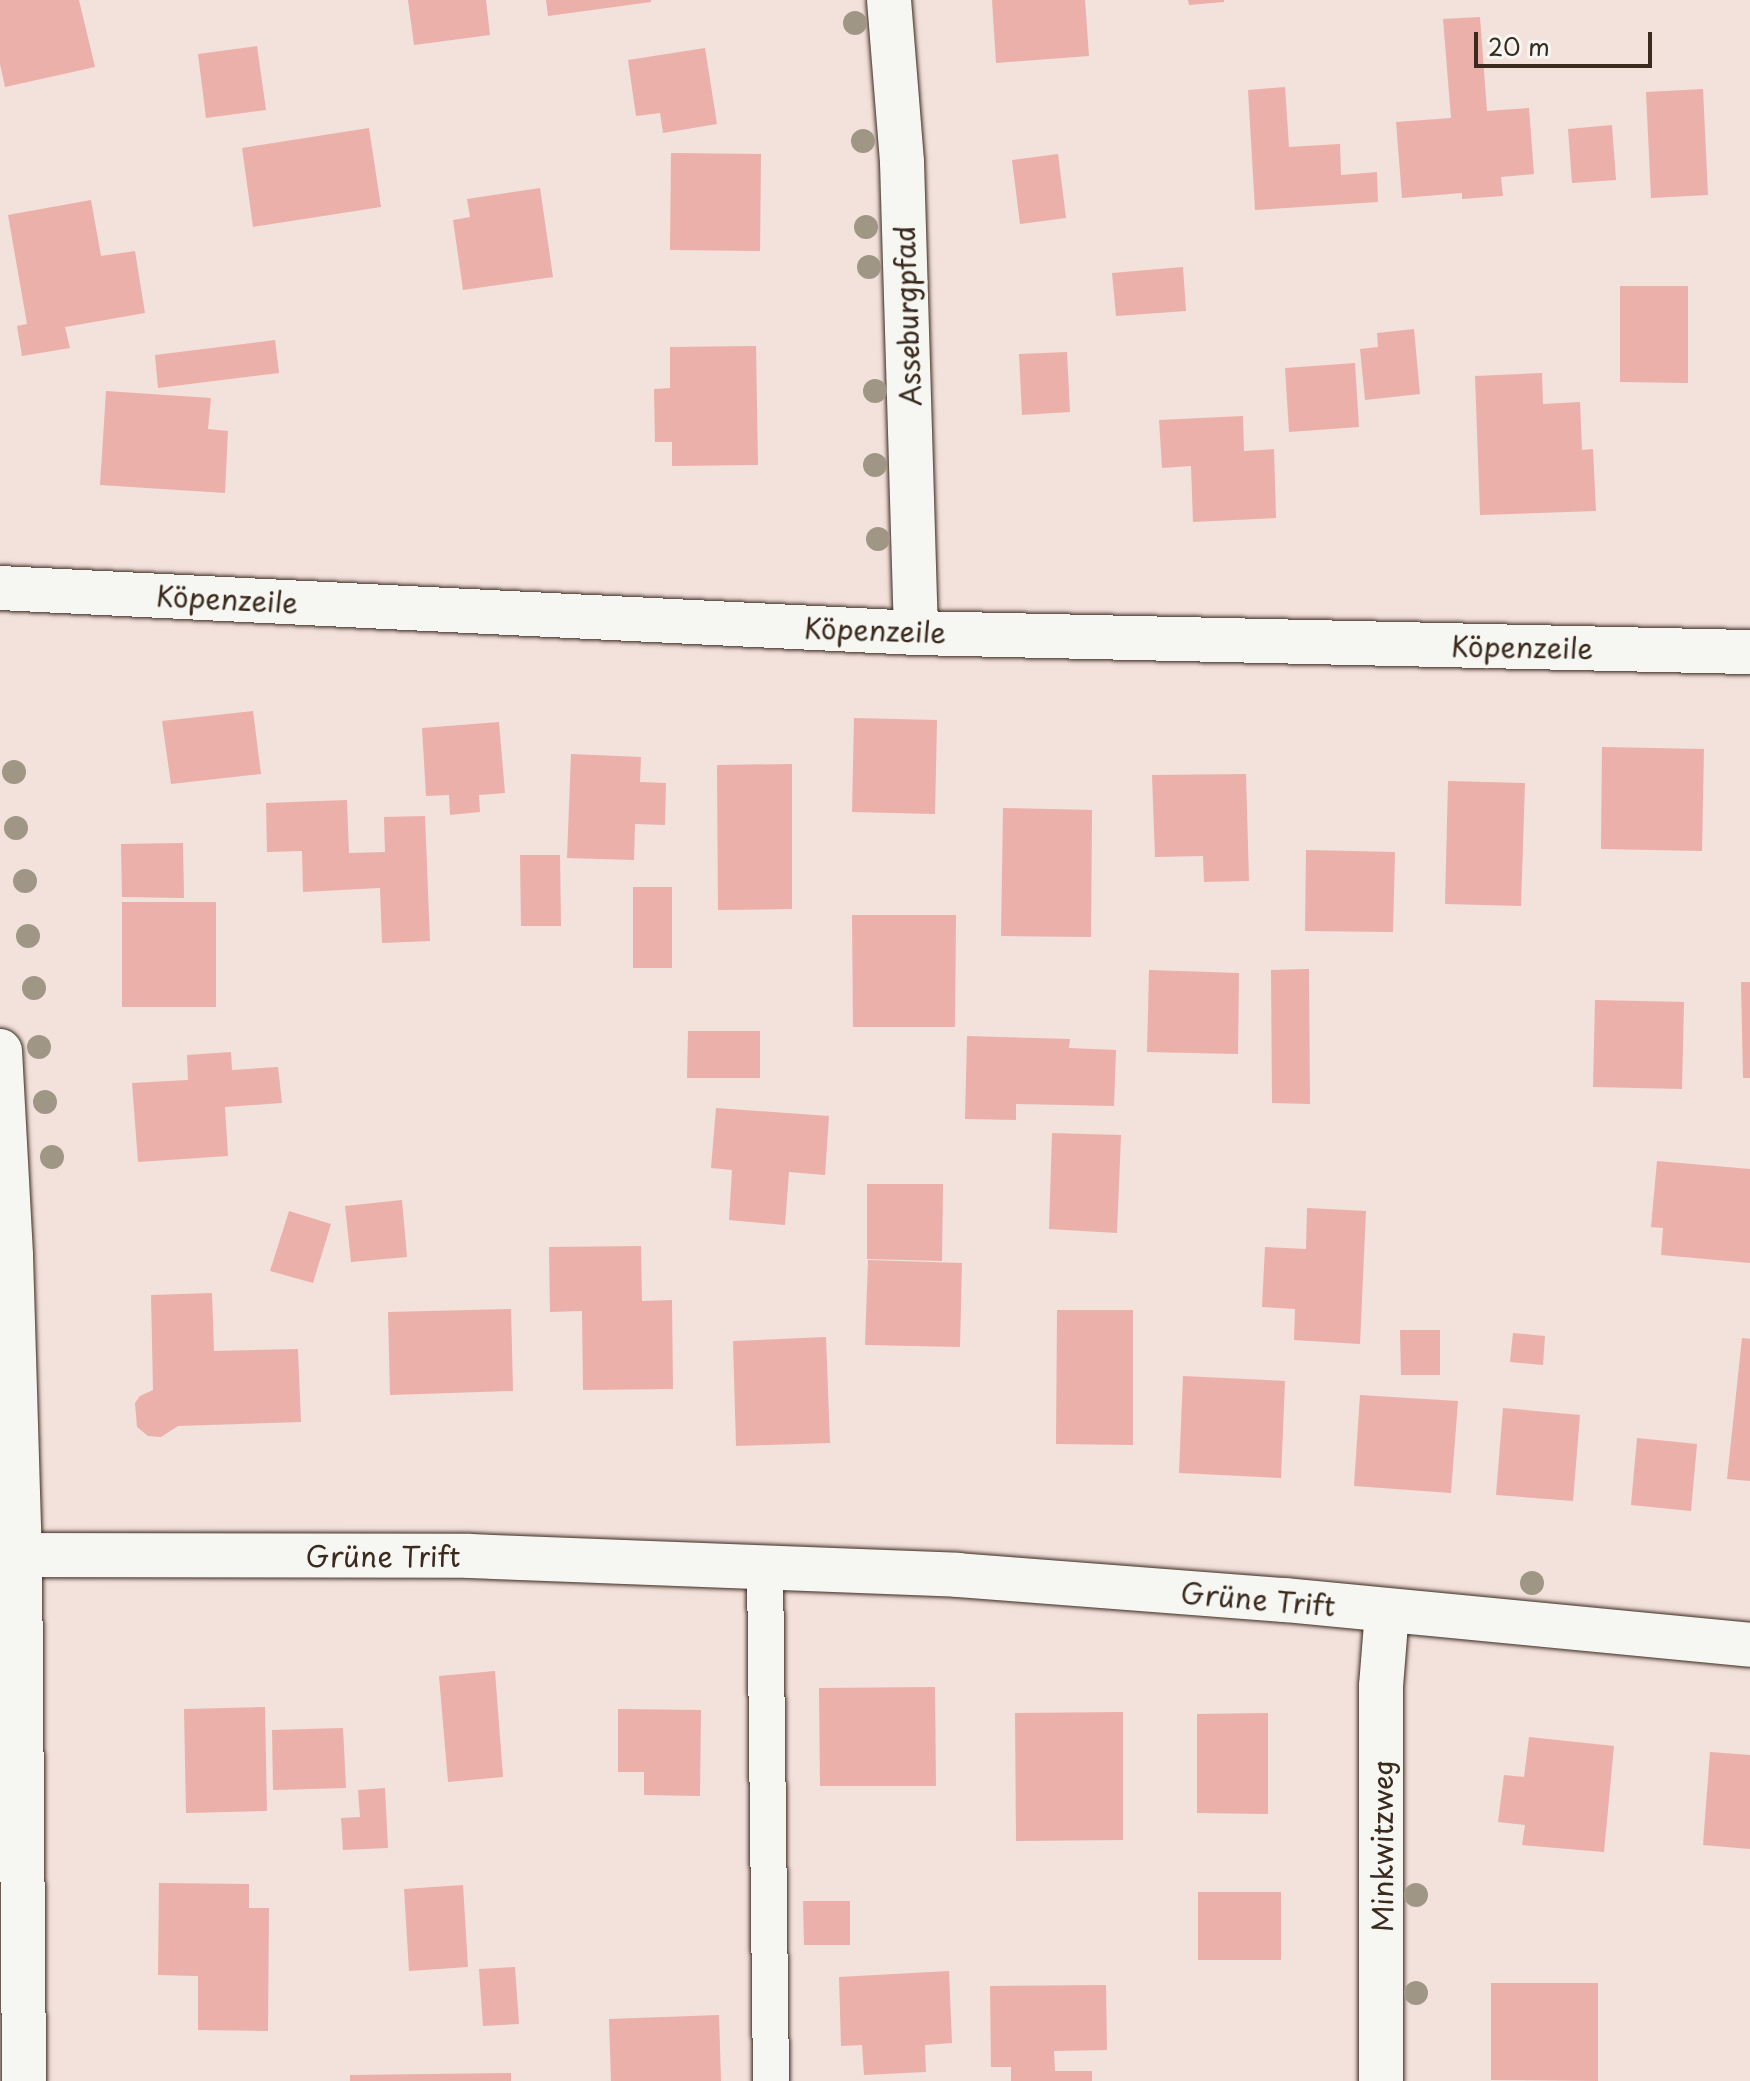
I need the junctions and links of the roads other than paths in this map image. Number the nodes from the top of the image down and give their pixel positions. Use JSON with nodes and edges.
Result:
{"nodes":[{"id":1,"x":889,"y":0,"type":"edge"},
{"id":2,"x":0,"y":588,"type":"edge"},
{"id":3,"x":916,"y":633,"type":"junction"},
{"id":4,"x":1750,"y":652,"type":"edge"},
{"id":5,"x":0,"y":1051,"type":"edge"},
{"id":6,"x":10,"y":1555,"type":"edge"},
{"id":7,"x":765,"y":1567,"type":"junction"},
{"id":8,"x":1387,"y":1611,"type":"junction"},
{"id":9,"x":1750,"y":1645,"type":"edge"},
{"id":10,"x":24,"y":2081,"type":"edge"},
{"id":11,"x":771,"y":2081,"type":"edge"},
{"id":12,"x":1381,"y":2081,"type":"edge"}],
"edges":[{"from":1,"to":3,"type":"street","name":"Asseburgpfad"},
{"from":2,"to":3,"type":"street","name":"Köpenzeile"},
{"from":3,"to":4,"type":"street","name":"Köpenzeile"},
{"from":5,"to":6,"type":"street"},
{"from":6,"to":7,"type":"street","name":"Grüne Trift"},
{"from":6,"to":10,"type":"street"},
{"from":7,"to":8,"type":"street","name":"Grüne Trift"},
{"from":7,"to":11,"type":"lane"},
{"from":8,"to":9,"type":"street","name":"Grüne Trift"},
{"from":8,"to":12,"type":"street","name":"Minkwitzweg"}]}
